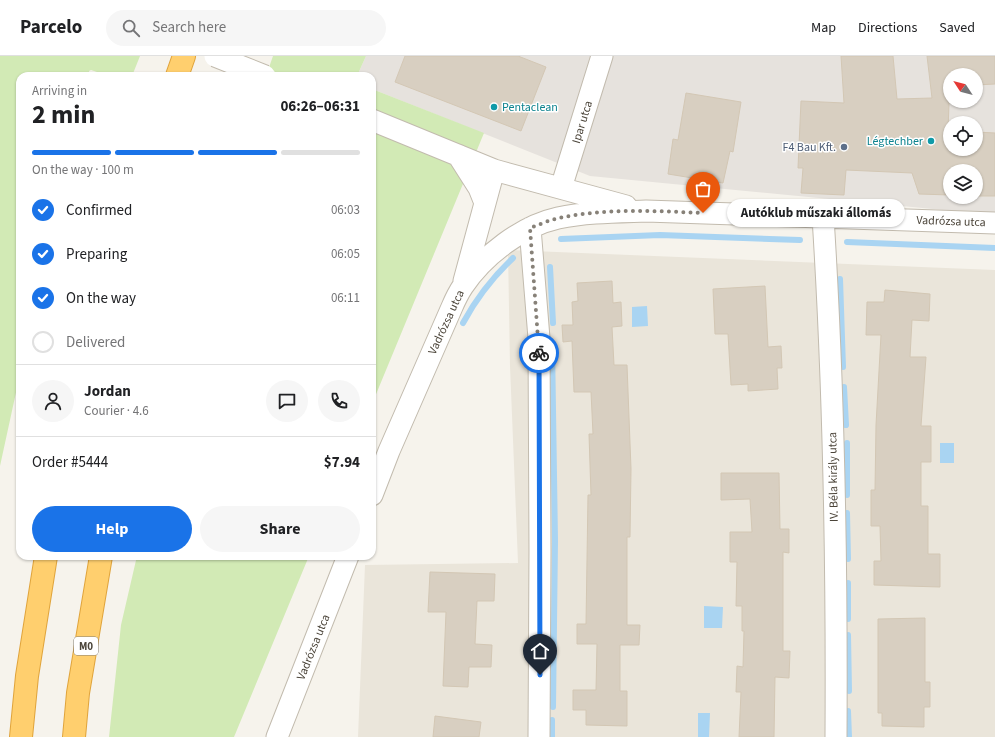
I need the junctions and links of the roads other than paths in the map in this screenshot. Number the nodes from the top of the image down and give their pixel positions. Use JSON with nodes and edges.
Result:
{"nodes":[{"id":1,"x":184,"y":56,"type":"edge"},
{"id":2,"x":215,"y":56,"type":"edge"},
{"id":3,"x":246,"y":56,"type":"edge"},
{"id":4,"x":602,"y":56,"type":"edge"},
{"id":5,"x":178,"y":72,"type":"edge"},
{"id":6,"x":239,"y":72,"type":"edge"},
{"id":7,"x":255,"y":72,"type":"edge"},
{"id":8,"x":376,"y":122,"type":"edge"},
{"id":9,"x":458,"y":155,"type":"junction"},
{"id":10,"x":494,"y":170,"type":"junction"},
{"id":11,"x":561,"y":188,"type":"junction"},
{"id":12,"x":485,"y":203,"type":"junction"},
{"id":13,"x":646,"y":211,"type":"junction"},
{"id":14,"x":823,"y":216,"type":"junction"},
{"id":15,"x":995,"y":223,"type":"edge"},
{"id":16,"x":530,"y":228,"type":"junction"},
{"id":17,"x":463,"y":285,"type":"junction"},
{"id":18,"x":376,"y":485,"type":"edge"},
{"id":19,"x":45,"y":560,"type":"edge"},
{"id":20,"x":100,"y":560,"type":"edge"},
{"id":21,"x":346,"y":560,"type":"edge"},
{"id":22,"x":21,"y":737,"type":"edge"},
{"id":23,"x":74,"y":737,"type":"edge"},
{"id":24,"x":277,"y":737,"type":"edge"},
{"id":25,"x":539,"y":737,"type":"edge"},
{"id":26,"x":836,"y":737,"type":"edge"}],
"edges":[{"from":1,"to":5,"type":"highway"},
{"from":2,"to":7,"type":"street","bridge":true},
{"from":3,"to":6,"type":"highway"},
{"from":4,"to":11,"type":"street","name":"Ipar utca"},
{"from":8,"to":9,"type":"street"},
{"from":9,"to":10,"type":"street"},
{"from":9,"to":12,"type":"street"},
{"from":10,"to":11,"type":"street"},
{"from":10,"to":12,"type":"street"},
{"from":11,"to":13,"type":"street"},
{"from":12,"to":17,"type":"street"},
{"from":13,"to":14,"type":"street","name":"Vadrózsa utca"},
{"from":13,"to":16,"type":"street","name":"Vadrózsa utca"},
{"from":14,"to":15,"type":"street","name":"Vadrózsa utca"},
{"from":14,"to":26,"type":"street","name":"IV. Béla király utca"},
{"from":16,"to":17,"type":"street","name":"Vadrózsa utca"},
{"from":16,"to":25,"type":"street"},
{"from":17,"to":18,"type":"street","name":"Vadrózsa utca"},
{"from":19,"to":22,"type":"highway"},
{"from":20,"to":23,"type":"highway","number":"M0"},
{"from":21,"to":24,"type":"street","name":"Vadrózsa utca"}]}
